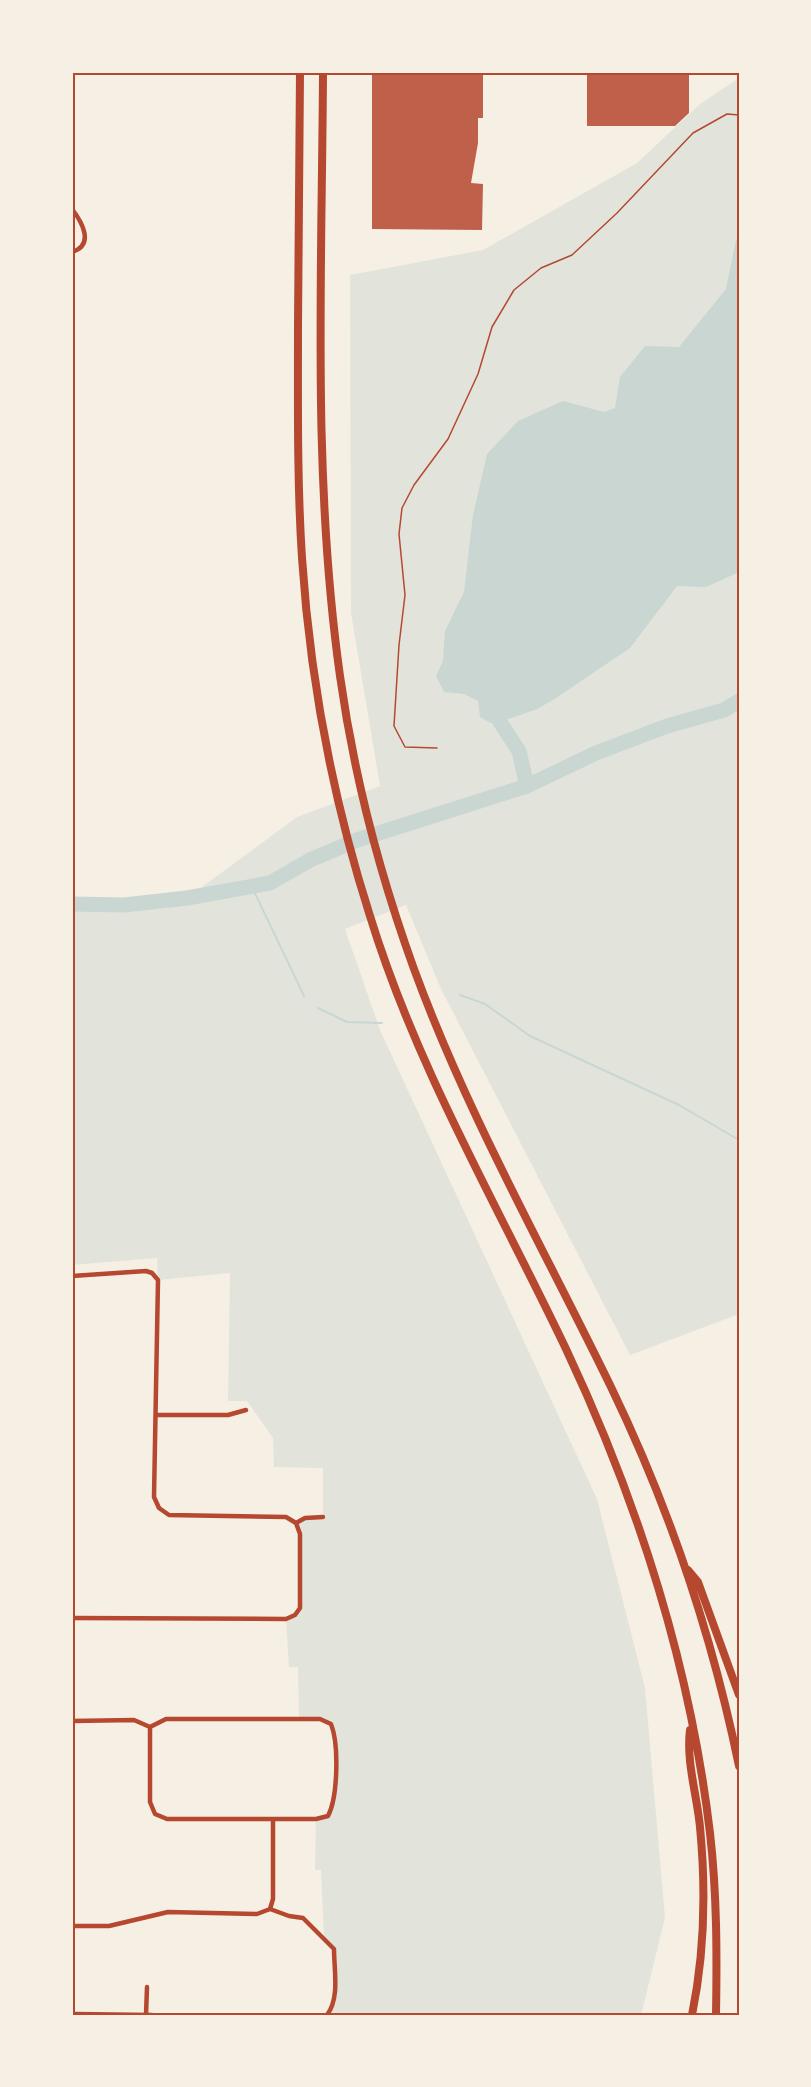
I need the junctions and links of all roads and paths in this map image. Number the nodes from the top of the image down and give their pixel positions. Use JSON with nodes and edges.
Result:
{"nodes":[{"id":1,"x":300,"y":72,"type":"edge"},
{"id":2,"x":323,"y":72,"type":"edge"},
{"id":3,"x":605,"y":72,"type":"edge"},
{"id":4,"x":739,"y":73,"type":"edge"},
{"id":5,"x":739,"y":115,"type":"edge"},
{"id":6,"x":72,"y":209,"type":"edge"},
{"id":7,"x":72,"y":252,"type":"edge"},
{"id":8,"x":437,"y":748,"type":"dead end"},
{"id":9,"x":739,"y":885,"type":"edge"},
{"id":10,"x":739,"y":890,"type":"edge"},
{"id":11,"x":72,"y":1276,"type":"edge"},
{"id":12,"x":246,"y":1410,"type":"dead end"},
{"id":13,"x":156,"y":1415,"type":"junction"},
{"id":14,"x":323,"y":1517,"type":"dead end"},
{"id":15,"x":296,"y":1523,"type":"junction"},
{"id":16,"x":685,"y":1567,"type":"junction"},
{"id":17,"x":72,"y":1618,"type":"edge"},
{"id":18,"x":739,"y":1695,"type":"edge"},
{"id":19,"x":691,"y":1720,"type":"junction"},
{"id":20,"x":72,"y":1721,"type":"edge"},
{"id":21,"x":150,"y":1727,"type":"junction"},
{"id":22,"x":739,"y":1766,"type":"edge"},
{"id":23,"x":273,"y":1819,"type":"junction"},
{"id":24,"x":270,"y":1909,"type":"junction"},
{"id":25,"x":72,"y":1926,"type":"edge"},
{"id":26,"x":147,"y":1987,"type":"dead end"},
{"id":27,"x":75,"y":2014,"type":"edge"},
{"id":28,"x":146,"y":2015,"type":"edge"},
{"id":29,"x":152,"y":2015,"type":"edge"},
{"id":30,"x":327,"y":2015,"type":"edge"},
{"id":31,"x":692,"y":2015,"type":"edge"},
{"id":32,"x":716,"y":2015,"type":"edge"}],
"edges":[{"from":1,"to":19,"type":"highway"},
{"from":2,"to":16,"type":"highway"},
{"from":3,"to":4,"type":"path"},
{"from":5,"to":8,"type":"path"},
{"from":6,"to":7,"type":"street"},
{"from":9,"to":10,"type":"path"},
{"from":11,"to":13,"type":"street"},
{"from":12,"to":13,"type":"street"},
{"from":13,"to":15,"type":"street"},
{"from":14,"to":15,"type":"street"},
{"from":15,"to":17,"type":"street"},
{"from":16,"to":18,"type":"highway"},
{"from":16,"to":22,"type":"highway"},
{"from":19,"to":31,"type":"highway"},
{"from":19,"to":32,"type":"highway"},
{"from":20,"to":21,"type":"street"},
{"from":21,"to":23,"type":"street"},
{"from":21,"to":23,"type":"street"},
{"from":23,"to":24,"type":"street"},
{"from":24,"to":25,"type":"street"},
{"from":24,"to":30,"type":"street"},
{"from":26,"to":28,"type":"street"},
{"from":27,"to":28,"type":"street"},
{"from":28,"to":29,"type":"street"}]}
